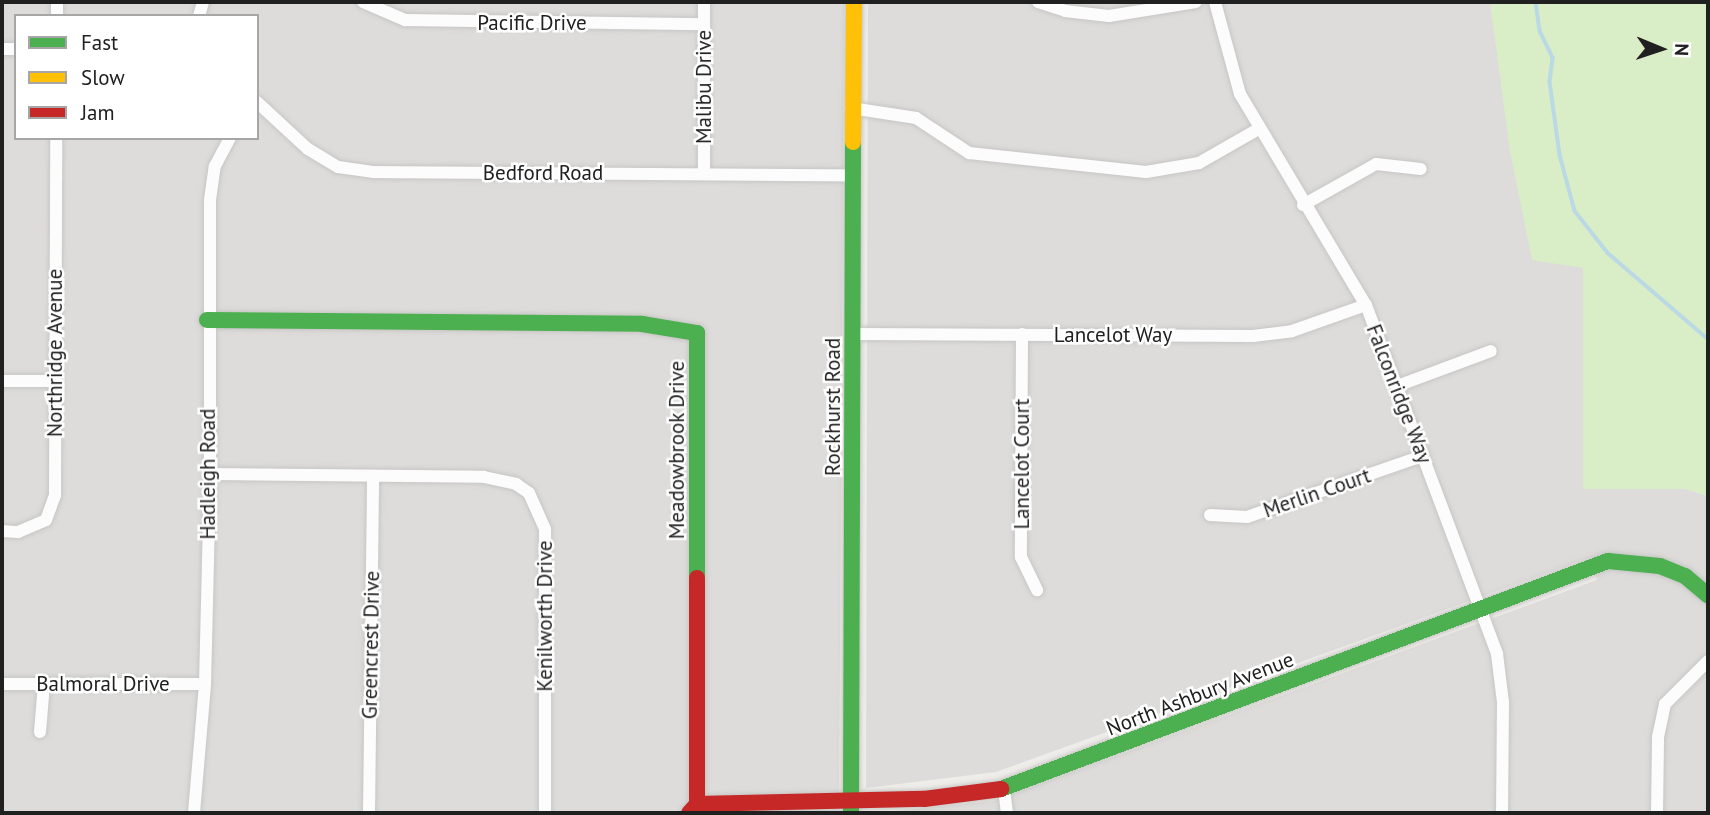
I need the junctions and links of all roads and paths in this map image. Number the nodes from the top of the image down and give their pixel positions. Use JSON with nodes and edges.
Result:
{"nodes":[{"id":1,"x":363,"y":2,"type":"edge"},
{"id":2,"x":704,"y":2,"type":"edge"},
{"id":3,"x":854,"y":2,"type":"edge"},
{"id":4,"x":1038,"y":2,"type":"edge"},
{"id":5,"x":1196,"y":2,"type":"edge"},
{"id":6,"x":1214,"y":2,"type":"edge"},
{"id":7,"x":705,"y":24,"type":"junction"},
{"id":8,"x":259,"y":106,"type":"edge"},
{"id":9,"x":851,"y":108,"type":"junction"},
{"id":10,"x":1260,"y":128,"type":"junction"},
{"id":11,"x":57,"y":140,"type":"edge"},
{"id":12,"x":229,"y":140,"type":"edge"},
{"id":13,"x":1421,"y":169,"type":"dead end"},
{"id":14,"x":704,"y":173,"type":"junction"},
{"id":15,"x":853,"y":175,"type":"junction"},
{"id":16,"x":1303,"y":205,"type":"junction"},
{"id":17,"x":1366,"y":305,"type":"junction"},
{"id":18,"x":207,"y":320,"type":"junction"},
{"id":19,"x":854,"y":334,"type":"junction"},
{"id":20,"x":1022,"y":334,"type":"junction"},
{"id":21,"x":1491,"y":351,"type":"dead end"},
{"id":22,"x":2,"y":381,"type":"edge"},
{"id":23,"x":54,"y":381,"type":"junction"},
{"id":24,"x":1397,"y":386,"type":"junction"},
{"id":25,"x":1422,"y":456,"type":"junction"},
{"id":26,"x":210,"y":474,"type":"junction"},
{"id":27,"x":373,"y":477,"type":"junction"},
{"id":28,"x":1210,"y":515,"type":"dead end"},
{"id":29,"x":2,"y":531,"type":"edge"},
{"id":30,"x":1037,"y":590,"type":"dead end"},
{"id":31,"x":1708,"y":595,"type":"edge"},
{"id":32,"x":1481,"y":610,"type":"junction"},
{"id":33,"x":1708,"y":662,"type":"edge"},
{"id":34,"x":44,"y":683,"type":"junction"},
{"id":35,"x":2,"y":684,"type":"edge"},
{"id":36,"x":205,"y":684,"type":"junction"},
{"id":37,"x":40,"y":732,"type":"dead end"},
{"id":38,"x":1004,"y":789,"type":"junction"},
{"id":39,"x":851,"y":807,"type":"edge"},
{"id":40,"x":693,"y":809,"type":"edge"},
{"id":41,"x":194,"y":813,"type":"edge"},
{"id":42,"x":369,"y":813,"type":"edge"},
{"id":43,"x":545,"y":813,"type":"edge"},
{"id":44,"x":1007,"y":813,"type":"edge"},
{"id":45,"x":1502,"y":813,"type":"edge"},
{"id":46,"x":1657,"y":813,"type":"edge"}],
"edges":[{"from":1,"to":7,"type":"street","name":"Pacific Drive"},
{"from":2,"to":7,"type":"street","name":"Malibu Drive"},
{"from":3,"to":9,"type":"street","name":"Rockhurst Road"},
{"from":4,"to":5,"type":"street"},
{"from":6,"to":10,"type":"street","name":"Falconridge Way"},
{"from":7,"to":14,"type":"street","name":"Malibu Drive"},
{"from":8,"to":14,"type":"street","name":"Bedford Road"},
{"from":9,"to":10,"type":"street"},
{"from":9,"to":15,"type":"street","name":"Rockhurst Road"},
{"from":10,"to":16,"type":"street","name":"Falconridge Way"},
{"from":11,"to":23,"type":"street","name":"Northridge Avenue"},
{"from":12,"to":18,"type":"street","name":"Hadleigh Road"},
{"from":13,"to":16,"type":"street"},
{"from":14,"to":15,"type":"street","name":"Bedford Road"},
{"from":15,"to":19,"type":"street","name":"Rockhurst Road"},
{"from":16,"to":17,"type":"street","name":"Falconridge Way"},
{"from":17,"to":20,"type":"street","name":"Lancelot Way"},
{"from":17,"to":24,"type":"street","name":"Falconridge Way"},
{"from":18,"to":26,"type":"street","name":"Hadleigh Road"},
{"from":18,"to":40,"type":"street","name":"Meadowbrook Drive"},
{"from":19,"to":20,"type":"street","name":"Lancelot Way"},
{"from":19,"to":39,"type":"street","name":"Rockhurst Road"},
{"from":20,"to":30,"type":"street","name":"Lancelot Court"},
{"from":21,"to":24,"type":"street"},
{"from":22,"to":23,"type":"street"},
{"from":23,"to":29,"type":"street","name":"Northridge Avenue"},
{"from":24,"to":25,"type":"street","name":"Falconridge Way"},
{"from":25,"to":28,"type":"street","name":"Merlin Court"},
{"from":25,"to":32,"type":"street","name":"Falconridge Way"},
{"from":26,"to":27,"type":"street","name":"Kenilworth Drive"},
{"from":26,"to":36,"type":"street","name":"Hadleigh Road"},
{"from":27,"to":42,"type":"street","name":"Greencrest Drive"},
{"from":27,"to":43,"type":"street","name":"Kenilworth Drive"},
{"from":31,"to":32,"type":"street","name":"North Ashbury Avenue"},
{"from":32,"to":38,"type":"street","name":"North Ashbury Avenue"},
{"from":32,"to":45,"type":"street","name":"Falconridge Way"},
{"from":33,"to":46,"type":"street"},
{"from":34,"to":35,"type":"street","name":"Balmoral Drive"},
{"from":34,"to":36,"type":"street","name":"Balmoral Drive"},
{"from":34,"to":37,"type":"street"},
{"from":36,"to":41,"type":"street","name":"Hadleigh Road"},
{"from":38,"to":39,"type":"street","name":"North Ashbury Avenue"},
{"from":38,"to":44,"type":"street"},
{"from":39,"to":40,"type":"street","name":"North Ashbury Avenue"}]}
